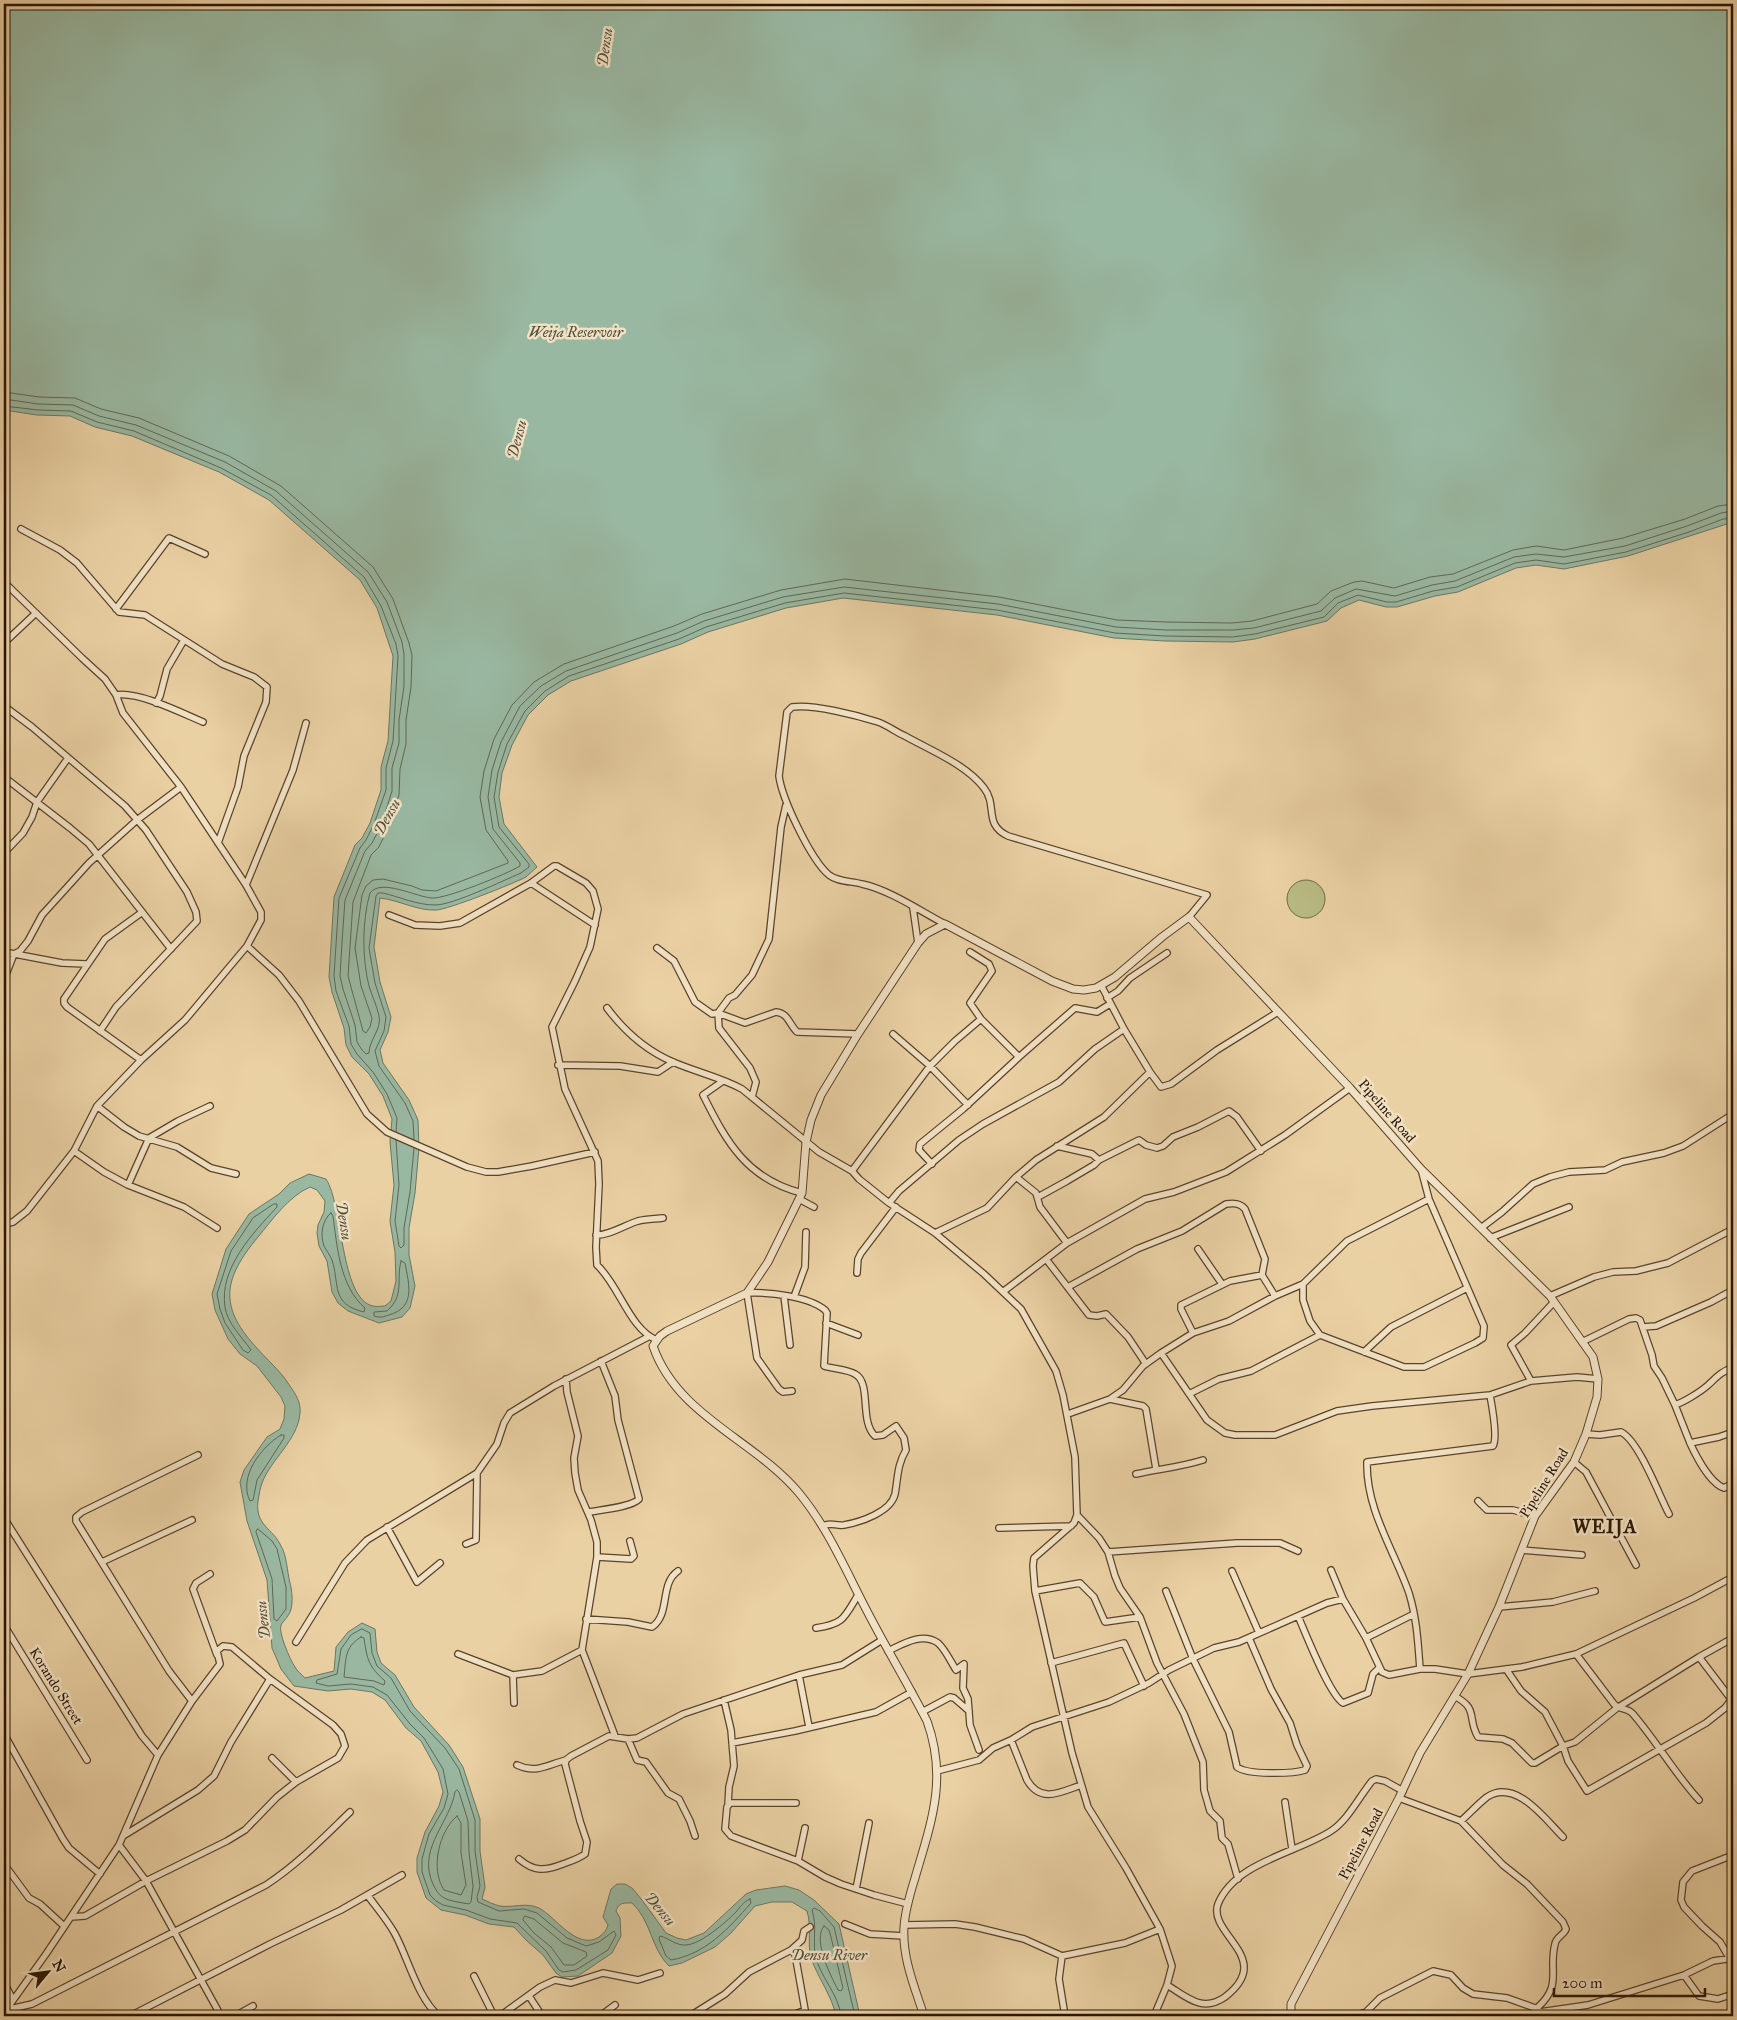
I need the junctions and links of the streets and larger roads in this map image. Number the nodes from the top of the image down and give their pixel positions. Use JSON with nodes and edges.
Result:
{"nodes":[{"id":1,"x":21,"y":528,"type":"dead end"},
{"id":2,"x":205,"y":554,"type":"dead end"},
{"id":3,"x":4,"y":582,"type":"edge"},
{"id":4,"x":116,"y":609,"type":"junction"},
{"id":5,"x":36,"y":613,"type":"junction"},
{"id":6,"x":184,"y":640,"type":"junction"},
{"id":7,"x":4,"y":643,"type":"edge"},
{"id":8,"x":116,"y":695,"type":"junction"},
{"id":9,"x":156,"y":703,"type":"junction"},
{"id":10,"x":4,"y":706,"type":"edge"},
{"id":11,"x":203,"y":722,"type":"dead end"},
{"id":12,"x":306,"y":723,"type":"dead end"},
{"id":13,"x":68,"y":758,"type":"junction"},
{"id":14,"x":4,"y":777,"type":"edge"},
{"id":15,"x":181,"y":787,"type":"junction"},
{"id":16,"x":37,"y":802,"type":"junction"},
{"id":17,"x":786,"y":804,"type":"junction"},
{"id":18,"x":137,"y":820,"type":"junction"},
{"id":19,"x":218,"y":844,"type":"junction"},
{"id":20,"x":4,"y":853,"type":"edge"},
{"id":21,"x":97,"y":857,"type":"junction"},
{"id":22,"x":531,"y":883,"type":"junction"},
{"id":23,"x":246,"y":885,"type":"junction"},
{"id":24,"x":913,"y":908,"type":"junction"},
{"id":25,"x":141,"y":913,"type":"junction"},
{"id":26,"x":389,"y":915,"type":"dead end"},
{"id":27,"x":1189,"y":917,"type":"junction"},
{"id":28,"x":945,"y":924,"type":"junction"},
{"id":29,"x":595,"y":925,"type":"junction"},
{"id":30,"x":918,"y":943,"type":"junction"},
{"id":31,"x":247,"y":946,"type":"junction"},
{"id":32,"x":657,"y":948,"type":"dead end"},
{"id":33,"x":171,"y":949,"type":"junction"},
{"id":34,"x":4,"y":952,"type":"edge"},
{"id":35,"x":970,"y":952,"type":"dead end"},
{"id":36,"x":1167,"y":953,"type":"dead end"},
{"id":37,"x":14,"y":954,"type":"junction"},
{"id":38,"x":86,"y":964,"type":"junction"},
{"id":39,"x":4,"y":985,"type":"edge"},
{"id":40,"x":1101,"y":985,"type":"junction"},
{"id":41,"x":1109,"y":1001,"type":"junction"},
{"id":42,"x":607,"y":1008,"type":"dead end"},
{"id":43,"x":1278,"y":1012,"type":"junction"},
{"id":44,"x":718,"y":1013,"type":"junction"},
{"id":45,"x":981,"y":1019,"type":"junction"},
{"id":46,"x":1124,"y":1029,"type":"junction"},
{"id":47,"x":100,"y":1031,"type":"junction"},
{"id":48,"x":858,"y":1034,"type":"junction"},
{"id":49,"x":893,"y":1034,"type":"dead end"},
{"id":50,"x":1019,"y":1057,"type":"junction"},
{"id":51,"x":141,"y":1060,"type":"junction"},
{"id":52,"x":673,"y":1062,"type":"junction"},
{"id":53,"x":558,"y":1065,"type":"junction"},
{"id":54,"x":930,"y":1066,"type":"junction"},
{"id":55,"x":1150,"y":1072,"type":"junction"},
{"id":56,"x":723,"y":1081,"type":"junction"},
{"id":57,"x":1350,"y":1088,"type":"junction"},
{"id":58,"x":752,"y":1096,"type":"junction"},
{"id":59,"x":968,"y":1105,"type":"junction"},
{"id":60,"x":98,"y":1106,"type":"junction"},
{"id":61,"x":210,"y":1106,"type":"dead end"},
{"id":62,"x":1733,"y":1114,"type":"edge"},
{"id":63,"x":149,"y":1138,"type":"junction"},
{"id":64,"x":806,"y":1142,"type":"junction"},
{"id":65,"x":1058,"y":1146,"type":"junction"},
{"id":66,"x":74,"y":1151,"type":"junction"},
{"id":67,"x":1261,"y":1151,"type":"junction"},
{"id":68,"x":594,"y":1152,"type":"junction"},
{"id":69,"x":1099,"y":1160,"type":"junction"},
{"id":70,"x":932,"y":1164,"type":"junction"},
{"id":71,"x":1421,"y":1169,"type":"junction"},
{"id":72,"x":852,"y":1171,"type":"junction"},
{"id":73,"x":236,"y":1174,"type":"dead end"},
{"id":74,"x":1016,"y":1177,"type":"junction"},
{"id":75,"x":128,"y":1185,"type":"junction"},
{"id":76,"x":800,"y":1196,"type":"junction"},
{"id":77,"x":1038,"y":1197,"type":"junction"},
{"id":78,"x":1429,"y":1199,"type":"junction"},
{"id":79,"x":889,"y":1203,"type":"junction"},
{"id":80,"x":814,"y":1207,"type":"dead end"},
{"id":81,"x":896,"y":1207,"type":"junction"},
{"id":82,"x":1569,"y":1207,"type":"dead end"},
{"id":83,"x":663,"y":1218,"type":"dead end"},
{"id":84,"x":4,"y":1224,"type":"edge"},
{"id":85,"x":217,"y":1228,"type":"dead end"},
{"id":86,"x":1481,"y":1228,"type":"junction"},
{"id":87,"x":1733,"y":1229,"type":"edge"},
{"id":88,"x":806,"y":1232,"type":"dead end"},
{"id":89,"x":936,"y":1233,"type":"junction"},
{"id":90,"x":596,"y":1235,"type":"junction"},
{"id":91,"x":1490,"y":1238,"type":"junction"},
{"id":92,"x":1067,"y":1242,"type":"junction"},
{"id":93,"x":1198,"y":1249,"type":"dead end"},
{"id":94,"x":1046,"y":1259,"type":"junction"},
{"id":95,"x":857,"y":1273,"type":"dead end"},
{"id":96,"x":1262,"y":1275,"type":"junction"},
{"id":97,"x":1222,"y":1284,"type":"junction"},
{"id":98,"x":1303,"y":1284,"type":"junction"},
{"id":99,"x":1068,"y":1287,"type":"junction"},
{"id":100,"x":1467,"y":1288,"type":"junction"},
{"id":101,"x":1733,"y":1290,"type":"edge"},
{"id":102,"x":1004,"y":1292,"type":"junction"},
{"id":103,"x":747,"y":1293,"type":"junction"},
{"id":104,"x":784,"y":1296,"type":"junction"},
{"id":105,"x":1275,"y":1296,"type":"junction"},
{"id":106,"x":794,"y":1297,"type":"junction"},
{"id":107,"x":1552,"y":1299,"type":"junction"},
{"id":108,"x":826,"y":1323,"type":"junction"},
{"id":109,"x":1643,"y":1327,"type":"junction"},
{"id":110,"x":1193,"y":1334,"type":"junction"},
{"id":111,"x":858,"y":1335,"type":"dead end"},
{"id":112,"x":1320,"y":1335,"type":"junction"},
{"id":113,"x":648,"y":1337,"type":"junction"},
{"id":114,"x":657,"y":1340,"type":"junction"},
{"id":115,"x":1582,"y":1342,"type":"junction"},
{"id":116,"x":790,"y":1345,"type":"dead end"},
{"id":117,"x":1364,"y":1352,"type":"junction"},
{"id":118,"x":1161,"y":1353,"type":"junction"},
{"id":119,"x":601,"y":1362,"type":"junction"},
{"id":120,"x":1146,"y":1364,"type":"junction"},
{"id":121,"x":1733,"y":1368,"type":"edge"},
{"id":122,"x":566,"y":1379,"type":"junction"},
{"id":123,"x":1598,"y":1379,"type":"junction"},
{"id":124,"x":1531,"y":1381,"type":"junction"},
{"id":125,"x":792,"y":1391,"type":"dead end"},
{"id":126,"x":1189,"y":1394,"type":"junction"},
{"id":127,"x":1490,"y":1395,"type":"junction"},
{"id":128,"x":1110,"y":1399,"type":"junction"},
{"id":129,"x":1675,"y":1404,"type":"junction"},
{"id":130,"x":1068,"y":1414,"type":"junction"},
{"id":131,"x":1733,"y":1432,"type":"edge"},
{"id":132,"x":1586,"y":1434,"type":"junction"},
{"id":133,"x":1690,"y":1443,"type":"junction"},
{"id":134,"x":198,"y":1455,"type":"dead end"},
{"id":135,"x":1203,"y":1460,"type":"dead end"},
{"id":136,"x":1574,"y":1462,"type":"junction"},
{"id":137,"x":1156,"y":1469,"type":"junction"},
{"id":138,"x":477,"y":1473,"type":"junction"},
{"id":139,"x":1136,"y":1474,"type":"dead end"},
{"id":140,"x":1733,"y":1483,"type":"edge"},
{"id":141,"x":1478,"y":1501,"type":"dead end"},
{"id":142,"x":588,"y":1512,"type":"junction"},
{"id":143,"x":1669,"y":1514,"type":"dead end"},
{"id":144,"x":1077,"y":1515,"type":"junction"},
{"id":145,"x":1534,"y":1516,"type":"junction"},
{"id":146,"x":4,"y":1518,"type":"edge"},
{"id":147,"x":192,"y":1520,"type":"dead end"},
{"id":148,"x":822,"y":1526,"type":"junction"},
{"id":149,"x":1071,"y":1526,"type":"junction"},
{"id":150,"x":387,"y":1527,"type":"junction"},
{"id":151,"x":999,"y":1528,"type":"dead end"},
{"id":152,"x":630,"y":1541,"type":"dead end"},
{"id":153,"x":466,"y":1544,"type":"dead end"},
{"id":154,"x":1522,"y":1550,"type":"junction"},
{"id":155,"x":1298,"y":1551,"type":"dead end"},
{"id":156,"x":1108,"y":1552,"type":"junction"},
{"id":157,"x":1582,"y":1555,"type":"dead end"},
{"id":158,"x":597,"y":1557,"type":"junction"},
{"id":159,"x":102,"y":1562,"type":"junction"},
{"id":160,"x":440,"y":1563,"type":"dead end"},
{"id":161,"x":1636,"y":1565,"type":"dead end"},
{"id":162,"x":1331,"y":1570,"type":"dead end"},
{"id":163,"x":678,"y":1571,"type":"dead end"},
{"id":164,"x":1232,"y":1571,"type":"dead end"},
{"id":165,"x":210,"y":1574,"type":"dead end"},
{"id":166,"x":1733,"y":1577,"type":"edge"},
{"id":167,"x":1035,"y":1591,"type":"junction"},
{"id":168,"x":1166,"y":1591,"type":"dead end"},
{"id":169,"x":1595,"y":1591,"type":"dead end"},
{"id":170,"x":858,"y":1594,"type":"junction"},
{"id":171,"x":1343,"y":1599,"type":"junction"},
{"id":172,"x":1499,"y":1607,"type":"junction"},
{"id":173,"x":1414,"y":1614,"type":"junction"},
{"id":174,"x":1298,"y":1616,"type":"junction"},
{"id":175,"x":1140,"y":1617,"type":"junction"},
{"id":176,"x":586,"y":1619,"type":"junction"},
{"id":177,"x":4,"y":1625,"type":"edge"},
{"id":178,"x":816,"y":1628,"type":"dead end"},
{"id":179,"x":1259,"y":1633,"type":"junction"},
{"id":180,"x":1249,"y":1638,"type":"junction"},
{"id":181,"x":1366,"y":1638,"type":"junction"},
{"id":182,"x":1733,"y":1638,"type":"edge"},
{"id":183,"x":882,"y":1640,"type":"junction"},
{"id":184,"x":296,"y":1642,"type":"dead end"},
{"id":185,"x":582,"y":1650,"type":"junction"},
{"id":186,"x":888,"y":1652,"type":"junction"},
{"id":187,"x":458,"y":1654,"type":"dead end"},
{"id":188,"x":1576,"y":1654,"type":"junction"},
{"id":189,"x":1699,"y":1657,"type":"junction"},
{"id":190,"x":1193,"y":1659,"type":"junction"},
{"id":191,"x":1051,"y":1663,"type":"junction"},
{"id":192,"x":220,"y":1664,"type":"junction"},
{"id":193,"x":1379,"y":1668,"type":"junction"},
{"id":194,"x":1420,"y":1669,"type":"junction"},
{"id":195,"x":1506,"y":1669,"type":"junction"},
{"id":196,"x":1163,"y":1674,"type":"junction"},
{"id":197,"x":1468,"y":1674,"type":"junction"},
{"id":198,"x":513,"y":1675,"type":"junction"},
{"id":199,"x":799,"y":1675,"type":"junction"},
{"id":200,"x":270,"y":1680,"type":"junction"},
{"id":201,"x":1144,"y":1686,"type":"junction"},
{"id":202,"x":912,"y":1692,"type":"junction"},
{"id":203,"x":1454,"y":1696,"type":"junction"},
{"id":204,"x":1732,"y":1698,"type":"edge"},
{"id":205,"x":724,"y":1700,"type":"junction"},
{"id":206,"x":192,"y":1701,"type":"junction"},
{"id":207,"x":514,"y":1703,"type":"dead end"},
{"id":208,"x":1617,"y":1708,"type":"junction"},
{"id":209,"x":969,"y":1711,"type":"junction"},
{"id":210,"x":922,"y":1712,"type":"junction"},
{"id":211,"x":1063,"y":1716,"type":"junction"},
{"id":212,"x":809,"y":1727,"type":"junction"},
{"id":213,"x":4,"y":1734,"type":"edge"},
{"id":214,"x":615,"y":1736,"type":"junction"},
{"id":215,"x":628,"y":1739,"type":"junction"},
{"id":216,"x":1012,"y":1740,"type":"junction"},
{"id":217,"x":732,"y":1743,"type":"junction"},
{"id":218,"x":1563,"y":1746,"type":"junction"},
{"id":219,"x":979,"y":1750,"type":"dead end"},
{"id":220,"x":1660,"y":1750,"type":"junction"},
{"id":221,"x":158,"y":1755,"type":"junction"},
{"id":222,"x":272,"y":1758,"type":"dead end"},
{"id":223,"x":87,"y":1760,"type":"dead end"},
{"id":224,"x":566,"y":1760,"type":"junction"},
{"id":225,"x":517,"y":1765,"type":"dead end"},
{"id":226,"x":937,"y":1771,"type":"junction"},
{"id":227,"x":296,"y":1782,"type":"junction"},
{"id":228,"x":1081,"y":1785,"type":"junction"},
{"id":229,"x":1403,"y":1791,"type":"junction"},
{"id":230,"x":1399,"y":1798,"type":"junction"},
{"id":231,"x":1699,"y":1800,"type":"dead end"},
{"id":232,"x":1285,"y":1802,"type":"dead end"},
{"id":233,"x":796,"y":1803,"type":"dead end"},
{"id":234,"x":728,"y":1805,"type":"junction"},
{"id":235,"x":350,"y":1812,"type":"dead end"},
{"id":236,"x":1461,"y":1821,"type":"junction"},
{"id":237,"x":869,"y":1823,"type":"dead end"},
{"id":238,"x":805,"y":1828,"type":"dead end"},
{"id":239,"x":123,"y":1836,"type":"junction"},
{"id":240,"x":695,"y":1836,"type":"dead end"},
{"id":241,"x":1563,"y":1837,"type":"dead end"},
{"id":242,"x":119,"y":1845,"type":"junction"},
{"id":243,"x":1292,"y":1849,"type":"junction"},
{"id":244,"x":1733,"y":1855,"type":"edge"},
{"id":245,"x":519,"y":1859,"type":"dead end"},
{"id":246,"x":798,"y":1861,"type":"junction"},
{"id":247,"x":4,"y":1864,"type":"edge"},
{"id":248,"x":100,"y":1874,"type":"junction"},
{"id":249,"x":402,"y":1875,"type":"dead end"},
{"id":250,"x":1238,"y":1879,"type":"junction"},
{"id":251,"x":146,"y":1881,"type":"junction"},
{"id":252,"x":856,"y":1889,"type":"junction"},
{"id":253,"x":368,"y":1896,"type":"junction"},
{"id":254,"x":908,"y":1904,"type":"junction"},
{"id":255,"x":71,"y":1917,"type":"junction"},
{"id":256,"x":845,"y":1924,"type":"dead end"},
{"id":257,"x":904,"y":1925,"type":"junction"},
{"id":258,"x":64,"y":1926,"type":"junction"},
{"id":259,"x":810,"y":1927,"type":"dead end"},
{"id":260,"x":1160,"y":1929,"type":"junction"},
{"id":261,"x":174,"y":1932,"type":"junction"},
{"id":262,"x":904,"y":1936,"type":"junction"},
{"id":263,"x":790,"y":1950,"type":"junction"},
{"id":264,"x":1062,"y":1956,"type":"junction"},
{"id":265,"x":1731,"y":1959,"type":"edge"},
{"id":266,"x":660,"y":1973,"type":"dead end"},
{"id":267,"x":1684,"y":1975,"type":"junction"},
{"id":268,"x":474,"y":1976,"type":"dead end"},
{"id":269,"x":200,"y":1981,"type":"junction"},
{"id":270,"x":4,"y":1982,"type":"edge"},
{"id":271,"x":1167,"y":1985,"type":"junction"},
{"id":272,"x":1733,"y":1994,"type":"edge"},
{"id":273,"x":529,"y":1996,"type":"junction"},
{"id":274,"x":13,"y":2000,"type":"junction"},
{"id":275,"x":615,"y":2005,"type":"dead end"},
{"id":276,"x":253,"y":2006,"type":"dead end"},
{"id":277,"x":1538,"y":2010,"type":"junction"},
{"id":278,"x":5,"y":2012,"type":"edge"},
{"id":279,"x":1366,"y":2012,"type":"junction"},
{"id":280,"x":130,"y":2016,"type":"edge"},
{"id":281,"x":221,"y":2016,"type":"edge"},
{"id":282,"x":235,"y":2016,"type":"edge"},
{"id":283,"x":439,"y":2016,"type":"edge"},
{"id":284,"x":494,"y":2016,"type":"edge"},
{"id":285,"x":500,"y":2016,"type":"edge"},
{"id":286,"x":542,"y":2016,"type":"edge"},
{"id":287,"x":600,"y":2016,"type":"edge"},
{"id":288,"x":690,"y":2016,"type":"edge"},
{"id":289,"x":791,"y":2016,"type":"edge"},
{"id":290,"x":924,"y":2016,"type":"edge"},
{"id":291,"x":1065,"y":2016,"type":"edge"},
{"id":292,"x":1154,"y":2016,"type":"edge"},
{"id":293,"x":1290,"y":2016,"type":"edge"},
{"id":294,"x":1354,"y":2016,"type":"edge"},
{"id":295,"x":1380,"y":2016,"type":"edge"},
{"id":296,"x":1531,"y":2016,"type":"edge"}],
"edges":[{"from":1,"to":4,"type":"street"},
{"from":2,"to":4,"type":"street"},
{"from":3,"to":5,"type":"street"},
{"from":4,"to":6,"type":"street"},
{"from":5,"to":7,"type":"street"},
{"from":5,"to":8,"type":"street"},
{"from":6,"to":9,"type":"street"},
{"from":6,"to":19,"type":"street"},
{"from":8,"to":9,"type":"street"},
{"from":8,"to":15,"type":"street"},
{"from":9,"to":11,"type":"street"},
{"from":10,"to":13,"type":"street"},
{"from":12,"to":23,"type":"street"},
{"from":13,"to":16,"type":"street"},
{"from":13,"to":18,"type":"street"},
{"from":14,"to":16,"type":"street"},
{"from":15,"to":18,"type":"street"},
{"from":15,"to":19,"type":"street"},
{"from":16,"to":20,"type":"street"},
{"from":16,"to":21,"type":"street"},
{"from":17,"to":24,"type":"street"},
{"from":17,"to":27,"type":"street"},
{"from":17,"to":44,"type":"street"},
{"from":18,"to":21,"type":"street"},
{"from":18,"to":33,"type":"street"},
{"from":19,"to":23,"type":"street"},
{"from":21,"to":25,"type":"street"},
{"from":21,"to":37,"type":"street"},
{"from":22,"to":26,"type":"street"},
{"from":22,"to":29,"type":"street"},
{"from":22,"to":29,"type":"street"},
{"from":23,"to":31,"type":"street"},
{"from":24,"to":28,"type":"street"},
{"from":24,"to":30,"type":"street"},
{"from":25,"to":33,"type":"street"},
{"from":25,"to":38,"type":"street"},
{"from":27,"to":40,"type":"street"},
{"from":27,"to":43,"type":"street","name":"Pipeline Road"},
{"from":28,"to":30,"type":"street"},
{"from":28,"to":40,"type":"street"},
{"from":29,"to":53,"type":"street"},
{"from":30,"to":48,"type":"street"},
{"from":31,"to":51,"type":"street"},
{"from":31,"to":68,"type":"street"},
{"from":32,"to":44,"type":"street"},
{"from":33,"to":47,"type":"street"},
{"from":34,"to":37,"type":"street"},
{"from":35,"to":45,"type":"street"},
{"from":36,"to":41,"type":"street"},
{"from":37,"to":38,"type":"street"},
{"from":37,"to":39,"type":"street"},
{"from":38,"to":47,"type":"street"},
{"from":40,"to":41,"type":"street"},
{"from":41,"to":46,"type":"street"},
{"from":41,"to":50,"type":"street"},
{"from":42,"to":52,"type":"street"},
{"from":43,"to":55,"type":"street"},
{"from":43,"to":57,"type":"street","name":"Pipeline Road"},
{"from":44,"to":48,"type":"street"},
{"from":44,"to":58,"type":"street"},
{"from":45,"to":50,"type":"street"},
{"from":45,"to":54,"type":"street"},
{"from":46,"to":55,"type":"street"},
{"from":46,"to":70,"type":"street"},
{"from":47,"to":51,"type":"street"},
{"from":48,"to":64,"type":"street"},
{"from":49,"to":54,"type":"street"},
{"from":50,"to":59,"type":"street"},
{"from":51,"to":60,"type":"street"},
{"from":52,"to":53,"type":"street"},
{"from":52,"to":56,"type":"street"},
{"from":53,"to":68,"type":"street"},
{"from":54,"to":59,"type":"street"},
{"from":54,"to":72,"type":"street"},
{"from":55,"to":65,"type":"street"},
{"from":56,"to":58,"type":"street"},
{"from":56,"to":76,"type":"street"},
{"from":57,"to":67,"type":"street"},
{"from":57,"to":71,"type":"street","name":"Pipeline Road"},
{"from":58,"to":64,"type":"street"},
{"from":59,"to":70,"type":"street"},
{"from":60,"to":63,"type":"street"},
{"from":60,"to":66,"type":"street"},
{"from":61,"to":63,"type":"street"},
{"from":62,"to":86,"type":"street"},
{"from":63,"to":73,"type":"street"},
{"from":63,"to":75,"type":"street"},
{"from":64,"to":72,"type":"street"},
{"from":64,"to":76,"type":"street"},
{"from":65,"to":69,"type":"street"},
{"from":65,"to":74,"type":"street"},
{"from":66,"to":75,"type":"street"},
{"from":66,"to":84,"type":"street"},
{"from":67,"to":69,"type":"street"},
{"from":67,"to":92,"type":"street"},
{"from":68,"to":90,"type":"street"},
{"from":69,"to":77,"type":"street"},
{"from":70,"to":79,"type":"street"},
{"from":71,"to":78,"type":"street"},
{"from":71,"to":86,"type":"street","name":"Pipeline Road"},
{"from":72,"to":79,"type":"street"},
{"from":74,"to":77,"type":"street"},
{"from":74,"to":89,"type":"street"},
{"from":75,"to":85,"type":"street"},
{"from":76,"to":80,"type":"street"},
{"from":76,"to":103,"type":"street"},
{"from":77,"to":92,"type":"street"},
{"from":78,"to":98,"type":"street"},
{"from":78,"to":100,"type":"street"},
{"from":79,"to":81,"type":"street"},
{"from":81,"to":89,"type":"street"},
{"from":81,"to":95,"type":"street"},
{"from":82,"to":91,"type":"street"},
{"from":83,"to":90,"type":"street"},
{"from":86,"to":91,"type":"street","name":"Pipeline Road"},
{"from":87,"to":107,"type":"street"},
{"from":88,"to":106,"type":"street"},
{"from":89,"to":102,"type":"street"},
{"from":90,"to":113,"type":"street"},
{"from":91,"to":107,"type":"street","name":"Pipeline Road"},
{"from":92,"to":94,"type":"street"},
{"from":93,"to":97,"type":"street"},
{"from":94,"to":99,"type":"street"},
{"from":94,"to":102,"type":"street"},
{"from":96,"to":97,"type":"street"},
{"from":96,"to":99,"type":"street"},
{"from":96,"to":105,"type":"street"},
{"from":97,"to":110,"type":"street"},
{"from":98,"to":105,"type":"street"},
{"from":98,"to":112,"type":"street"},
{"from":99,"to":120,"type":"street"},
{"from":100,"to":117,"type":"street"},
{"from":100,"to":117,"type":"street"},
{"from":101,"to":109,"type":"street"},
{"from":102,"to":130,"type":"street"},
{"from":103,"to":104,"type":"street"},
{"from":103,"to":114,"type":"street"},
{"from":103,"to":125,"type":"street"},
{"from":104,"to":106,"type":"street"},
{"from":104,"to":116,"type":"street"},
{"from":105,"to":110,"type":"street"},
{"from":106,"to":108,"type":"street"},
{"from":107,"to":115,"type":"street","name":"Pipeline Road"},
{"from":107,"to":124,"type":"street"},
{"from":108,"to":111,"type":"street"},
{"from":108,"to":148,"type":"street"},
{"from":109,"to":115,"type":"street"},
{"from":109,"to":129,"type":"street"},
{"from":110,"to":118,"type":"street"},
{"from":112,"to":117,"type":"street"},
{"from":112,"to":126,"type":"street"},
{"from":113,"to":114,"type":"street"},
{"from":113,"to":119,"type":"street"},
{"from":114,"to":148,"type":"street"},
{"from":115,"to":123,"type":"street","name":"Pipeline Road"},
{"from":118,"to":120,"type":"street"},
{"from":118,"to":126,"type":"street"},
{"from":119,"to":122,"type":"street"},
{"from":119,"to":142,"type":"street"},
{"from":120,"to":128,"type":"street"},
{"from":121,"to":129,"type":"street"},
{"from":122,"to":138,"type":"street"},
{"from":122,"to":142,"type":"street"},
{"from":123,"to":124,"type":"street"},
{"from":123,"to":132,"type":"street","name":"Pipeline Road"},
{"from":124,"to":127,"type":"street"},
{"from":126,"to":127,"type":"street"},
{"from":127,"to":173,"type":"street"},
{"from":128,"to":130,"type":"street"},
{"from":128,"to":137,"type":"street"},
{"from":129,"to":133,"type":"street"},
{"from":130,"to":144,"type":"street"},
{"from":131,"to":133,"type":"street"},
{"from":132,"to":136,"type":"street","name":"Pipeline Road"},
{"from":132,"to":143,"type":"street"},
{"from":133,"to":140,"type":"street"},
{"from":134,"to":159,"type":"street"},
{"from":135,"to":137,"type":"street"},
{"from":136,"to":145,"type":"street","name":"Pipeline Road"},
{"from":136,"to":161,"type":"street"},
{"from":137,"to":139,"type":"street"},
{"from":138,"to":150,"type":"street"},
{"from":138,"to":153,"type":"street"},
{"from":141,"to":145,"type":"street"},
{"from":142,"to":158,"type":"street"},
{"from":144,"to":149,"type":"street"},
{"from":144,"to":156,"type":"street"},
{"from":145,"to":154,"type":"street","name":"Pipeline Road"},
{"from":146,"to":221,"type":"street"},
{"from":147,"to":159,"type":"street"},
{"from":148,"to":170,"type":"street"},
{"from":149,"to":151,"type":"street"},
{"from":149,"to":167,"type":"street"},
{"from":150,"to":160,"type":"street"},
{"from":150,"to":184,"type":"street"},
{"from":152,"to":158,"type":"street"},
{"from":154,"to":157,"type":"street"},
{"from":154,"to":172,"type":"street","name":"Pipeline Road"},
{"from":155,"to":156,"type":"street"},
{"from":156,"to":175,"type":"street"},
{"from":158,"to":176,"type":"street"},
{"from":159,"to":206,"type":"street"},
{"from":162,"to":171,"type":"street"},
{"from":163,"to":176,"type":"street"},
{"from":164,"to":179,"type":"street"},
{"from":165,"to":192,"type":"street"},
{"from":166,"to":188,"type":"street"},
{"from":167,"to":175,"type":"street"},
{"from":167,"to":191,"type":"street"},
{"from":168,"to":190,"type":"street"},
{"from":169,"to":172,"type":"street"},
{"from":170,"to":178,"type":"street"},
{"from":170,"to":183,"type":"street"},
{"from":171,"to":174,"type":"street"},
{"from":171,"to":181,"type":"street"},
{"from":172,"to":197,"type":"street","name":"Pipeline Road"},
{"from":173,"to":181,"type":"street"},
{"from":173,"to":194,"type":"street"},
{"from":174,"to":179,"type":"street"},
{"from":174,"to":193,"type":"street"},
{"from":175,"to":196,"type":"street"},
{"from":176,"to":185,"type":"street"},
{"from":177,"to":223,"type":"street","name":"Korando Street"},
{"from":179,"to":180,"type":"street"},
{"from":180,"to":190,"type":"street"},
{"from":180,"to":190,"type":"street"},
{"from":181,"to":193,"type":"street"},
{"from":182,"to":189,"type":"street"},
{"from":183,"to":186,"type":"street"},
{"from":183,"to":199,"type":"street"},
{"from":185,"to":198,"type":"street"},
{"from":185,"to":214,"type":"street"},
{"from":186,"to":202,"type":"street"},
{"from":186,"to":209,"type":"street"},
{"from":187,"to":198,"type":"street"},
{"from":188,"to":195,"type":"street"},
{"from":188,"to":208,"type":"street"},
{"from":189,"to":204,"type":"street"},
{"from":189,"to":208,"type":"street"},
{"from":190,"to":196,"type":"street"},
{"from":191,"to":201,"type":"street"},
{"from":191,"to":211,"type":"street"},
{"from":192,"to":200,"type":"street"},
{"from":192,"to":206,"type":"street"},
{"from":193,"to":194,"type":"street"},
{"from":194,"to":197,"type":"street"},
{"from":195,"to":197,"type":"street"},
{"from":195,"to":218,"type":"street"},
{"from":196,"to":201,"type":"street"},
{"from":196,"to":250,"type":"street"},
{"from":197,"to":203,"type":"street","name":"Pipeline Road"},
{"from":198,"to":207,"type":"street"},
{"from":199,"to":205,"type":"street"},
{"from":199,"to":212,"type":"street"},
{"from":200,"to":227,"type":"street"},
{"from":200,"to":239,"type":"street"},
{"from":201,"to":211,"type":"street"},
{"from":202,"to":210,"type":"street"},
{"from":202,"to":212,"type":"street"},
{"from":203,"to":218,"type":"street"},
{"from":203,"to":229,"type":"street","name":"Pipeline Road"},
{"from":204,"to":220,"type":"street"},
{"from":205,"to":215,"type":"street"},
{"from":205,"to":217,"type":"street"},
{"from":206,"to":221,"type":"street"},
{"from":208,"to":218,"type":"street"},
{"from":208,"to":220,"type":"street"},
{"from":209,"to":210,"type":"street"},
{"from":209,"to":219,"type":"street"},
{"from":210,"to":226,"type":"street"},
{"from":211,"to":216,"type":"street"},
{"from":211,"to":228,"type":"street"},
{"from":212,"to":217,"type":"street"},
{"from":213,"to":248,"type":"street"},
{"from":214,"to":215,"type":"street"},
{"from":214,"to":224,"type":"street"},
{"from":215,"to":240,"type":"street"},
{"from":216,"to":226,"type":"street"},
{"from":216,"to":228,"type":"street"},
{"from":217,"to":234,"type":"street"},
{"from":218,"to":220,"type":"street"},
{"from":220,"to":231,"type":"street"},
{"from":221,"to":239,"type":"street"},
{"from":222,"to":227,"type":"street"},
{"from":224,"to":225,"type":"street"},
{"from":224,"to":245,"type":"street"},
{"from":226,"to":254,"type":"street"},
{"from":227,"to":251,"type":"street"},
{"from":228,"to":260,"type":"street"},
{"from":229,"to":230,"type":"street","name":"Pipeline Road"},
{"from":229,"to":243,"type":"street"},
{"from":230,"to":236,"type":"street"},
{"from":230,"to":293,"type":"street","name":"Pipeline Road"},
{"from":232,"to":243,"type":"street"},
{"from":233,"to":234,"type":"street"},
{"from":234,"to":246,"type":"street"},
{"from":235,"to":261,"type":"street"},
{"from":236,"to":241,"type":"street"},
{"from":236,"to":277,"type":"street"},
{"from":237,"to":252,"type":"street"},
{"from":238,"to":246,"type":"street"},
{"from":239,"to":242,"type":"street"},
{"from":242,"to":248,"type":"street"},
{"from":242,"to":251,"type":"street"},
{"from":243,"to":250,"type":"street"},
{"from":244,"to":265,"type":"street"},
{"from":246,"to":252,"type":"street"},
{"from":247,"to":258,"type":"street"},
{"from":248,"to":255,"type":"street"},
{"from":249,"to":253,"type":"street"},
{"from":250,"to":271,"type":"street"},
{"from":251,"to":255,"type":"street"},
{"from":251,"to":261,"type":"street"},
{"from":252,"to":254,"type":"street"},
{"from":253,"to":269,"type":"street"},
{"from":253,"to":283,"type":"street"},
{"from":254,"to":257,"type":"street"},
{"from":255,"to":258,"type":"street"},
{"from":256,"to":262,"type":"street"},
{"from":257,"to":262,"type":"street"},
{"from":257,"to":264,"type":"street"},
{"from":258,"to":274,"type":"street"},
{"from":259,"to":263,"type":"street"},
{"from":260,"to":264,"type":"street"},
{"from":260,"to":271,"type":"street"},
{"from":261,"to":269,"type":"street"},
{"from":261,"to":278,"type":"street"},
{"from":262,"to":290,"type":"street"},
{"from":263,"to":288,"type":"street"},
{"from":263,"to":289,"type":"street"},
{"from":264,"to":291,"type":"street"},
{"from":265,"to":267,"type":"street"},
{"from":266,"to":273,"type":"street"},
{"from":267,"to":272,"type":"street"},
{"from":267,"to":277,"type":"street"},
{"from":268,"to":284,"type":"street"},
{"from":269,"to":280,"type":"street"},
{"from":269,"to":281,"type":"street"},
{"from":270,"to":274,"type":"street"},
{"from":271,"to":292,"type":"street"},
{"from":273,"to":285,"type":"street"},
{"from":273,"to":286,"type":"street"},
{"from":274,"to":278,"type":"street"},
{"from":275,"to":287,"type":"street"},
{"from":276,"to":282,"type":"street"},
{"from":277,"to":279,"type":"street"},
{"from":277,"to":296,"type":"street"},
{"from":279,"to":294,"type":"street"},
{"from":279,"to":295,"type":"street"}]}
